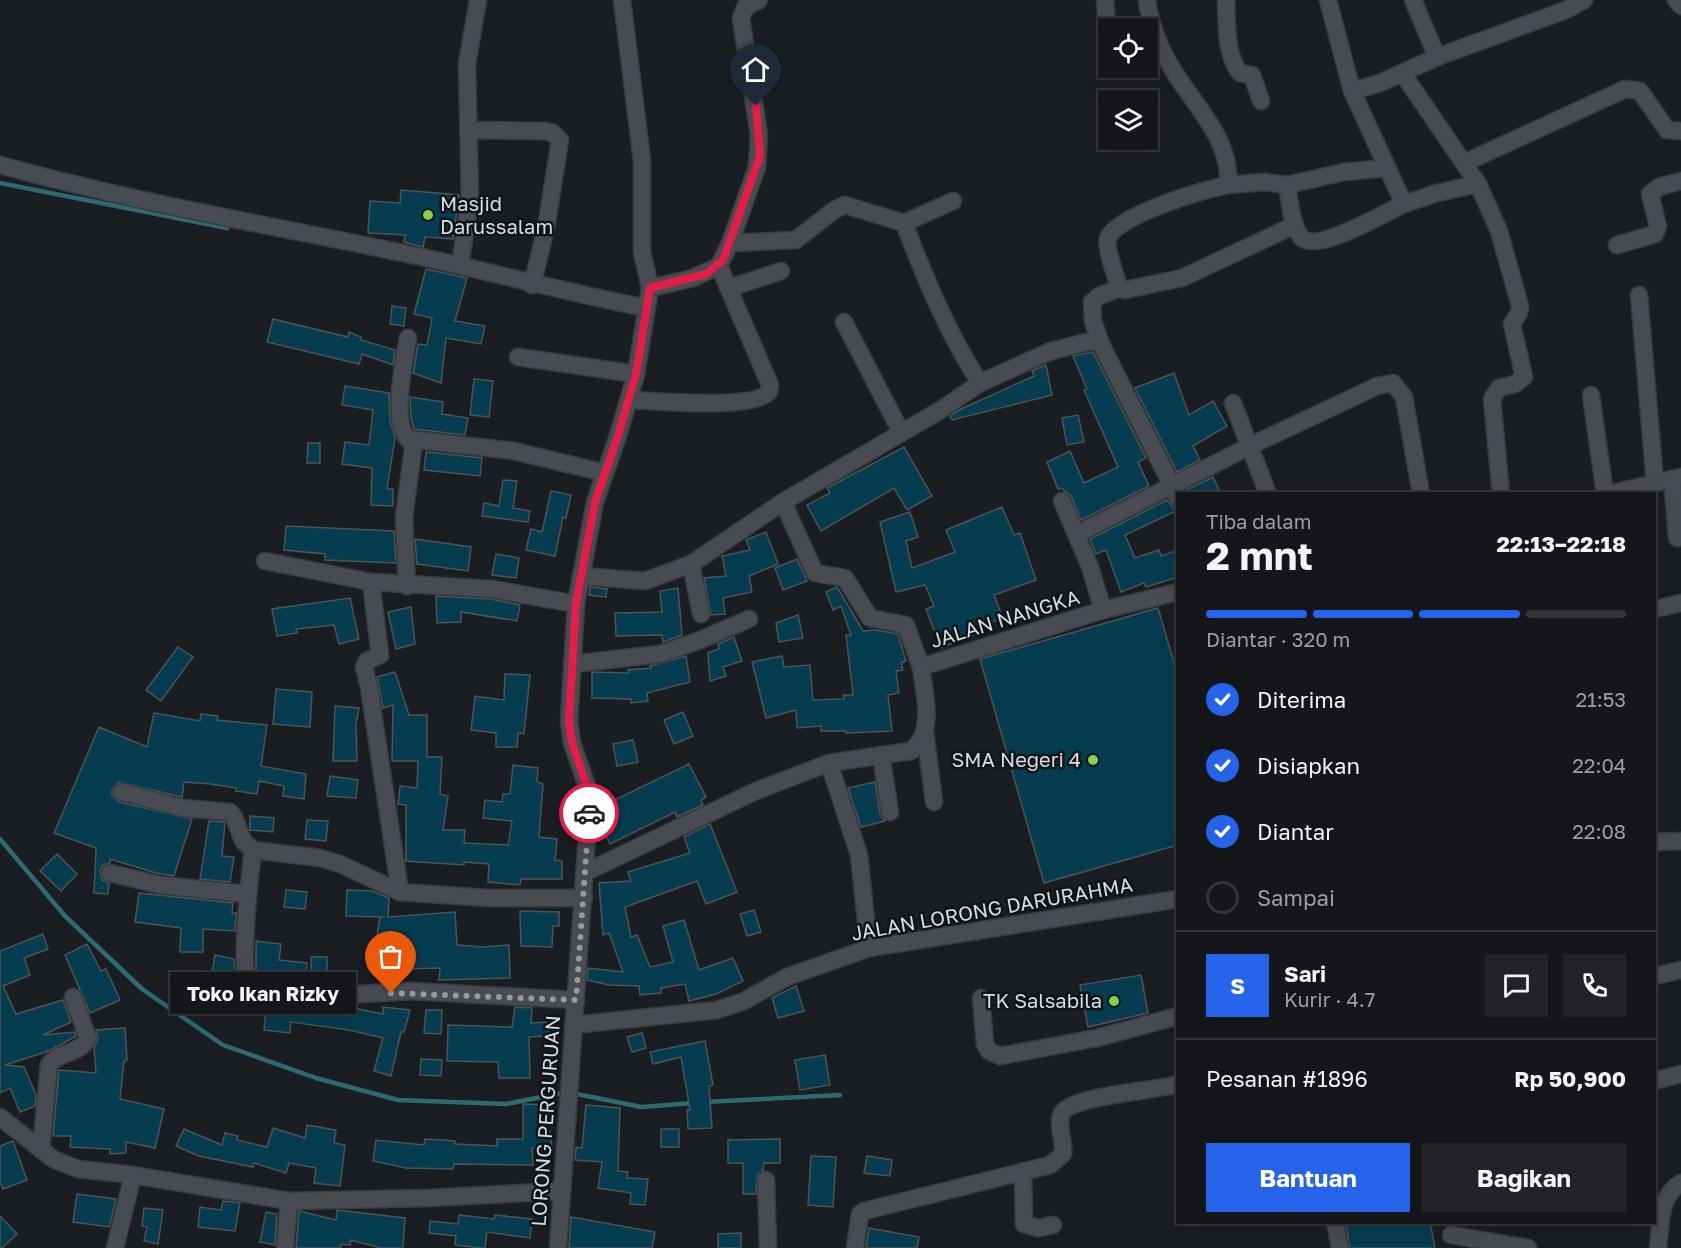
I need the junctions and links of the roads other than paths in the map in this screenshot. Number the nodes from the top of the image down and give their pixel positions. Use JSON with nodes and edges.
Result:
{"nodes":[{"id":1,"x":478,"y":0,"type":"edge"},
{"id":2,"x":622,"y":0,"type":"edge"},
{"id":3,"x":1106,"y":0,"type":"edge"},
{"id":4,"x":1147,"y":0,"type":"edge"},
{"id":5,"x":1226,"y":0,"type":"edge"},
{"id":6,"x":1328,"y":0,"type":"edge"},
{"id":7,"x":1413,"y":0,"type":"edge"},
{"id":8,"x":1584,"y":0,"type":"edge"},
{"id":9,"x":1676,"y":0,"type":"edge"},
{"id":10,"x":749,"y":2,"type":"edge"},
{"id":11,"x":1681,"y":6,"type":"edge"},
{"id":12,"x":1107,"y":18,"type":"edge"},
{"id":13,"x":1437,"y":57,"type":"junction"},
{"id":14,"x":1403,"y":74,"type":"junction"},
{"id":15,"x":1352,"y":91,"type":"junction"},
{"id":16,"x":1262,"y":101,"type":"dead end"},
{"id":17,"x":468,"y":130,"type":"junction"},
{"id":18,"x":1681,"y":130,"type":"edge"},
{"id":19,"x":1464,"y":164,"type":"junction"},
{"id":20,"x":0,"y":165,"type":"edge"},
{"id":21,"x":1386,"y":168,"type":"junction"},
{"id":22,"x":1681,"y":181,"type":"edge"},
{"id":23,"x":1478,"y":184,"type":"junction"},
{"id":24,"x":1228,"y":185,"type":"junction"},
{"id":25,"x":1287,"y":185,"type":"junction"},
{"id":26,"x":953,"y":201,"type":"dead end"},
{"id":27,"x":1404,"y":204,"type":"junction"},
{"id":28,"x":904,"y":223,"type":"junction"},
{"id":29,"x":1295,"y":225,"type":"junction"},
{"id":30,"x":730,"y":243,"type":"junction"},
{"id":31,"x":1617,"y":245,"type":"dead end"},
{"id":32,"x":460,"y":265,"type":"junction"},
{"id":33,"x":719,"y":266,"type":"junction"},
{"id":34,"x":781,"y":271,"type":"dead end"},
{"id":35,"x":532,"y":285,"type":"junction"},
{"id":36,"x":650,"y":288,"type":"junction"},
{"id":37,"x":729,"y":288,"type":"junction"},
{"id":38,"x":1120,"y":288,"type":"junction"},
{"id":39,"x":1639,"y":295,"type":"dead end"},
{"id":40,"x":646,"y":309,"type":"junction"},
{"id":41,"x":844,"y":322,"type":"dead end"},
{"id":42,"x":408,"y":338,"type":"dead end"},
{"id":43,"x":1101,"y":344,"type":"junction"},
{"id":44,"x":518,"y":357,"type":"dead end"},
{"id":45,"x":636,"y":374,"type":"junction"},
{"id":46,"x":980,"y":383,"type":"junction"},
{"id":47,"x":1591,"y":395,"type":"dead end"},
{"id":48,"x":629,"y":400,"type":"junction"},
{"id":49,"x":1233,"y":403,"type":"dead end"},
{"id":50,"x":901,"y":432,"type":"junction"},
{"id":51,"x":414,"y":441,"type":"junction"},
{"id":52,"x":1250,"y":446,"type":"junction"},
{"id":53,"x":605,"y":473,"type":"junction"},
{"id":54,"x":1676,"y":478,"type":"edge"},
{"id":55,"x":1655,"y":483,"type":"junction"},
{"id":56,"x":1174,"y":491,"type":"edge"},
{"id":57,"x":1267,"y":492,"type":"edge"},
{"id":58,"x":1421,"y":492,"type":"edge"},
{"id":59,"x":1502,"y":492,"type":"edge"},
{"id":60,"x":1607,"y":492,"type":"edge"},
{"id":61,"x":1616,"y":492,"type":"edge"},
{"id":62,"x":1062,"y":501,"type":"dead end"},
{"id":63,"x":783,"y":502,"type":"junction"},
{"id":64,"x":1077,"y":534,"type":"junction"},
{"id":65,"x":1677,"y":538,"type":"dead end"},
{"id":66,"x":265,"y":561,"type":"dead end"},
{"id":67,"x":691,"y":564,"type":"junction"},
{"id":68,"x":581,"y":576,"type":"junction"},
{"id":69,"x":371,"y":582,"type":"junction"},
{"id":70,"x":407,"y":586,"type":"junction"},
{"id":71,"x":1176,"y":592,"type":"edge"},
{"id":72,"x":1681,"y":603,"type":"edge"},
{"id":73,"x":576,"y":604,"type":"junction"},
{"id":74,"x":1656,"y":609,"type":"edge"},
{"id":75,"x":1103,"y":610,"type":"junction"},
{"id":76,"x":701,"y":614,"type":"dead end"},
{"id":77,"x":749,"y":619,"type":"dead end"},
{"id":78,"x":573,"y":664,"type":"junction"},
{"id":79,"x":921,"y":667,"type":"junction"},
{"id":80,"x":925,"y":731,"type":"junction"},
{"id":81,"x":881,"y":755,"type":"junction"},
{"id":82,"x":829,"y":763,"type":"junction"},
{"id":83,"x":122,"y":792,"type":"dead end"},
{"id":84,"x":934,"y":802,"type":"dead end"},
{"id":85,"x":890,"y":812,"type":"dead end"},
{"id":86,"x":1681,"y":841,"type":"edge"},
{"id":87,"x":1656,"y":842,"type":"edge"},
{"id":88,"x":253,"y":850,"type":"junction"},
{"id":89,"x":585,"y":872,"type":"junction"},
{"id":90,"x":110,"y":873,"type":"dead end"},
{"id":91,"x":400,"y":892,"type":"junction"},
{"id":92,"x":247,"y":894,"type":"junction"},
{"id":93,"x":584,"y":898,"type":"junction"},
{"id":94,"x":1176,"y":899,"type":"edge"},
{"id":95,"x":869,"y":948,"type":"junction"},
{"id":96,"x":1681,"y":970,"type":"edge"},
{"id":97,"x":1656,"y":976,"type":"edge"},
{"id":98,"x":73,"y":997,"type":"dead end"},
{"id":99,"x":981,"y":998,"type":"dead end"},
{"id":100,"x":576,"y":1000,"type":"junction"},
{"id":101,"x":1176,"y":1017,"type":"edge"},
{"id":102,"x":573,"y":1025,"type":"junction"},
{"id":103,"x":1681,"y":1074,"type":"edge"},
{"id":104,"x":1656,"y":1080,"type":"edge"},
{"id":105,"x":1176,"y":1084,"type":"edge"},
{"id":106,"x":0,"y":1118,"type":"edge"},
{"id":107,"x":41,"y":1150,"type":"junction"},
{"id":108,"x":1023,"y":1171,"type":"junction"},
{"id":109,"x":133,"y":1175,"type":"junction"},
{"id":110,"x":766,"y":1180,"type":"dead end"},
{"id":111,"x":1681,"y":1183,"type":"edge"},
{"id":112,"x":562,"y":1191,"type":"junction"},
{"id":113,"x":289,"y":1201,"type":"junction"},
{"id":114,"x":1335,"y":1224,"type":"edge"},
{"id":115,"x":1053,"y":1225,"type":"dead end"},
{"id":116,"x":1451,"y":1235,"type":"dead end"},
{"id":117,"x":114,"y":1248,"type":"edge"},
{"id":118,"x":285,"y":1248,"type":"edge"},
{"id":119,"x":558,"y":1248,"type":"edge"},
{"id":120,"x":768,"y":1248,"type":"edge"},
{"id":121,"x":855,"y":1248,"type":"edge"},
{"id":122,"x":1340,"y":1248,"type":"edge"},
{"id":123,"x":1528,"y":1248,"type":"edge"},
{"id":124,"x":1658,"y":1248,"type":"edge"}],
"edges":[{"from":1,"to":17,"type":"street"},
{"from":2,"to":36,"type":"street"},
{"from":3,"to":12,"type":"street"},
{"from":4,"to":24,"type":"street"},
{"from":5,"to":16,"type":"street"},
{"from":6,"to":15,"type":"street"},
{"from":7,"to":13,"type":"street"},
{"from":8,"to":13,"type":"street"},
{"from":9,"to":11,"type":"street"},
{"from":10,"to":30,"type":"street"},
{"from":13,"to":14,"type":"street"},
{"from":14,"to":15,"type":"street"},
{"from":14,"to":19,"type":"street"},
{"from":15,"to":21,"type":"street"},
{"from":17,"to":32,"type":"street"},
{"from":17,"to":35,"type":"street"},
{"from":18,"to":19,"type":"street"},
{"from":19,"to":23,"type":"street"},
{"from":20,"to":32,"type":"street"},
{"from":21,"to":25,"type":"street"},
{"from":21,"to":27,"type":"street"},
{"from":22,"to":31,"type":"street"},
{"from":23,"to":27,"type":"street"},
{"from":23,"to":59,"type":"street"},
{"from":24,"to":25,"type":"street"},
{"from":24,"to":38,"type":"street"},
{"from":25,"to":29,"type":"street"},
{"from":26,"to":28,"type":"street"},
{"from":27,"to":29,"type":"street"},
{"from":28,"to":30,"type":"street"},
{"from":28,"to":46,"type":"street"},
{"from":29,"to":38,"type":"street"},
{"from":30,"to":33,"type":"street"},
{"from":32,"to":35,"type":"street"},
{"from":33,"to":36,"type":"street"},
{"from":33,"to":37,"type":"street"},
{"from":34,"to":37,"type":"street"},
{"from":35,"to":40,"type":"street"},
{"from":36,"to":40,"type":"street","name":"LORONG PERGURUAN"},
{"from":37,"to":48,"type":"street"},
{"from":38,"to":43,"type":"street"},
{"from":39,"to":55,"type":"street"},
{"from":40,"to":45,"type":"street","name":"LORONG PERGURUAN"},
{"from":41,"to":50,"type":"street"},
{"from":42,"to":51,"type":"street"},
{"from":43,"to":46,"type":"street"},
{"from":43,"to":56,"type":"street"},
{"from":44,"to":45,"type":"street"},
{"from":45,"to":48,"type":"street","name":"LORONG PERGURUAN"},
{"from":46,"to":50,"type":"street"},
{"from":47,"to":60,"type":"street"},
{"from":48,"to":53,"type":"street","name":"LORONG PERGURUAN"},
{"from":49,"to":52,"type":"street"},
{"from":50,"to":63,"type":"street"},
{"from":51,"to":53,"type":"street"},
{"from":51,"to":70,"type":"street"},
{"from":52,"to":56,"type":"street"},
{"from":52,"to":57,"type":"street"},
{"from":52,"to":58,"type":"street"},
{"from":53,"to":68,"type":"street","name":"LORONG PERGURUAN"},
{"from":54,"to":55,"type":"street"},
{"from":54,"to":65,"type":"street"},
{"from":55,"to":61,"type":"street"},
{"from":56,"to":64,"type":"street"},
{"from":62,"to":64,"type":"street"},
{"from":63,"to":67,"type":"street"},
{"from":63,"to":79,"type":"street"},
{"from":64,"to":75,"type":"street"},
{"from":66,"to":69,"type":"street"},
{"from":67,"to":68,"type":"street"},
{"from":67,"to":76,"type":"street"},
{"from":68,"to":73,"type":"street","name":"LORONG PERGURUAN"},
{"from":69,"to":70,"type":"street"},
{"from":69,"to":91,"type":"street"},
{"from":70,"to":73,"type":"street"},
{"from":71,"to":75,"type":"street","name":"JALAN NANGKA"},
{"from":72,"to":74,"type":"street"},
{"from":73,"to":78,"type":"street","name":"LORONG PERGURUAN"},
{"from":75,"to":79,"type":"street","name":"JALAN NANGKA"},
{"from":77,"to":78,"type":"street"},
{"from":78,"to":89,"type":"street","name":"LORONG PERGURUAN"},
{"from":79,"to":80,"type":"street","name":"JALAN NANGKA"},
{"from":80,"to":81,"type":"street"},
{"from":80,"to":84,"type":"street","name":"JALAN NANGKA"},
{"from":81,"to":82,"type":"street"},
{"from":81,"to":85,"type":"street"},
{"from":82,"to":89,"type":"street"},
{"from":82,"to":95,"type":"street"},
{"from":83,"to":88,"type":"street"},
{"from":86,"to":87,"type":"street"},
{"from":88,"to":91,"type":"street"},
{"from":88,"to":92,"type":"street"},
{"from":89,"to":93,"type":"street","name":"LORONG PERGURUAN"},
{"from":90,"to":92,"type":"street"},
{"from":91,"to":93,"type":"street"},
{"from":92,"to":100,"type":"street"},
{"from":93,"to":100,"type":"street","name":"LORONG PERGURUAN"},
{"from":94,"to":95,"type":"street","name":"JALAN LORONG DARURAHMA"},
{"from":95,"to":102,"type":"street","name":"JALAN LORONG DARURAHMA"},
{"from":96,"to":97,"type":"street"},
{"from":98,"to":107,"type":"street"},
{"from":99,"to":101,"type":"street"},
{"from":100,"to":102,"type":"street","name":"LORONG PERGURUAN"},
{"from":102,"to":112,"type":"street","name":"LORONG PERGURUAN"},
{"from":103,"to":104,"type":"street"},
{"from":105,"to":108,"type":"street"},
{"from":106,"to":107,"type":"street"},
{"from":107,"to":109,"type":"street"},
{"from":108,"to":115,"type":"street"},
{"from":108,"to":121,"type":"street"},
{"from":109,"to":113,"type":"street"},
{"from":109,"to":117,"type":"street"},
{"from":110,"to":120,"type":"street"},
{"from":111,"to":124,"type":"street"},
{"from":112,"to":113,"type":"street"},
{"from":112,"to":119,"type":"street","name":"LORONG PERGURUAN"},
{"from":113,"to":118,"type":"street"},
{"from":114,"to":122,"type":"street"},
{"from":116,"to":123,"type":"street"}]}
